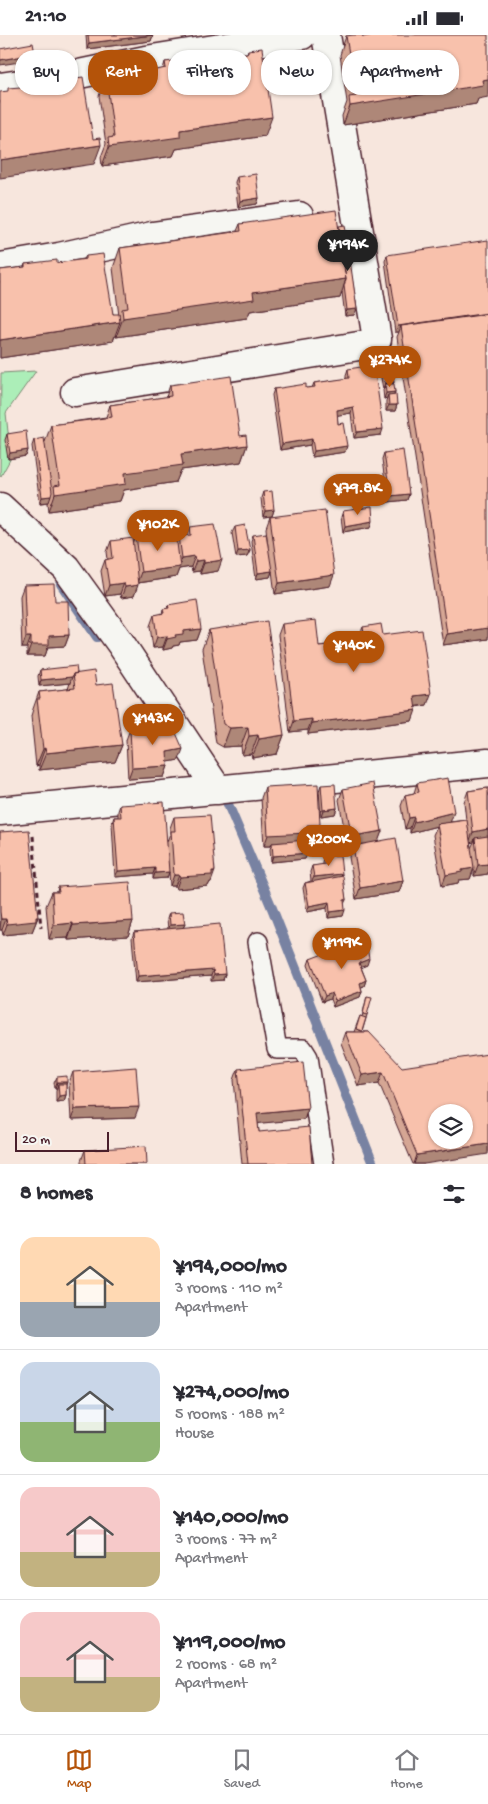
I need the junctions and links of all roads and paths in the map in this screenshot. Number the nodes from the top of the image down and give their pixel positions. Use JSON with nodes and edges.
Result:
{"nodes":[{"id":1,"x":302,"y":35,"type":"edge"},
{"id":2,"x":326,"y":35,"type":"edge"},
{"id":3,"x":0,"y":87,"type":"edge"},
{"id":4,"x":339,"y":210,"type":"junction"},
{"id":5,"x":0,"y":267,"type":"edge"},
{"id":6,"x":75,"y":392,"type":"dead end"},
{"id":7,"x":0,"y":507,"type":"edge"},
{"id":8,"x":488,"y":763,"type":"edge"},
{"id":9,"x":218,"y":790,"type":"junction"},
{"id":10,"x":30,"y":808,"type":"junction"},
{"id":11,"x":0,"y":811,"type":"edge"},
{"id":12,"x":41,"y":928,"type":"dead end"},
{"id":13,"x":258,"y":942,"type":"dead end"},
{"id":14,"x":324,"y":1164,"type":"edge"}],
"edges":[{"from":1,"to":3,"type":"street"},
{"from":2,"to":4,"type":"street"},
{"from":4,"to":5,"type":"street"},
{"from":4,"to":6,"type":"street"},
{"from":7,"to":9,"type":"street"},
{"from":8,"to":9,"type":"street"},
{"from":9,"to":10,"type":"street"},
{"from":10,"to":11,"type":"street"},
{"from":10,"to":12,"type":"path"},
{"from":13,"to":14,"type":"lane"}]}
